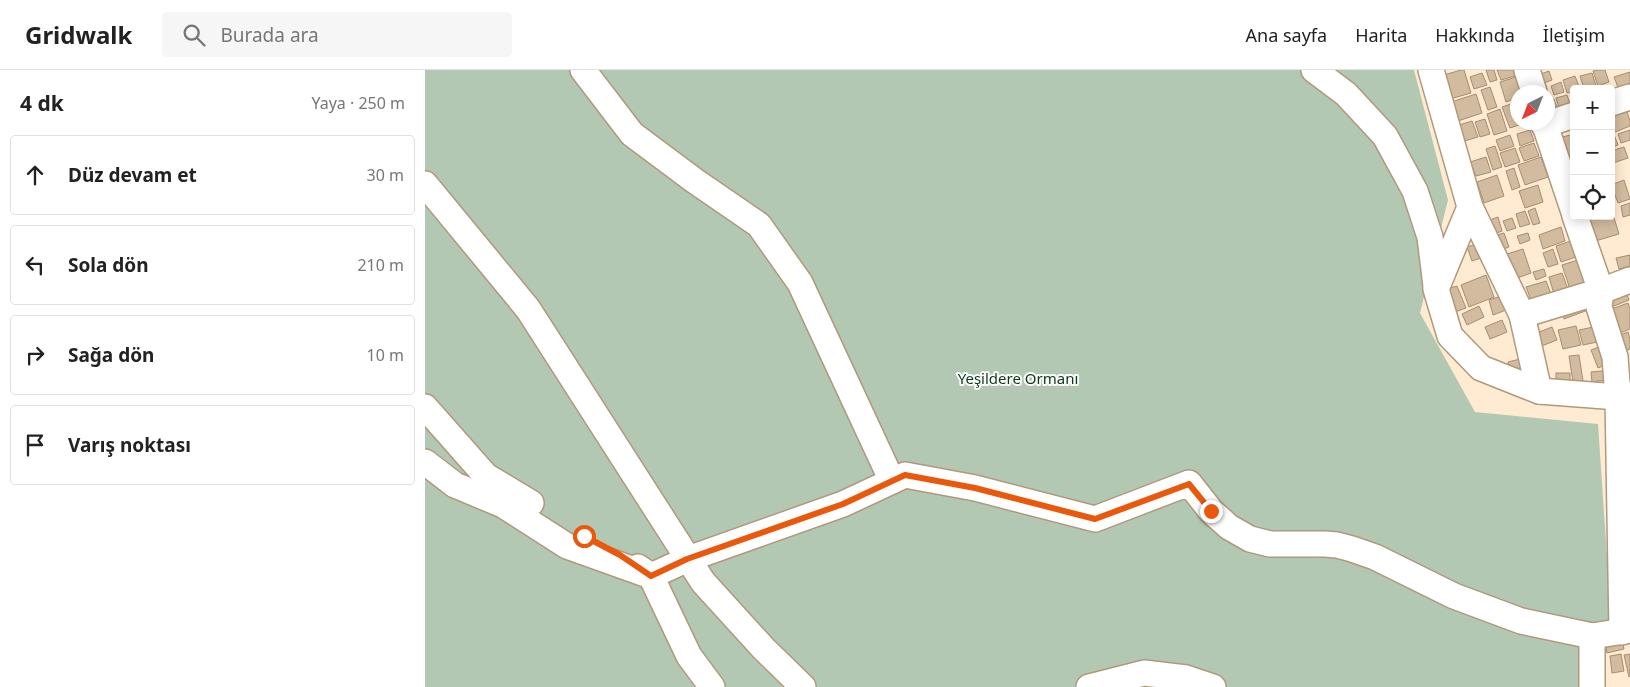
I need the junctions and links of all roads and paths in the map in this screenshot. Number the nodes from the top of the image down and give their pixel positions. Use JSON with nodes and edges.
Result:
{"nodes":[{"id":1,"x":583,"y":70,"type":"edge"},
{"id":2,"x":1315,"y":70,"type":"edge"},
{"id":3,"x":1431,"y":70,"type":"edge"},
{"id":4,"x":1527,"y":70,"type":"edge"},
{"id":5,"x":1532,"y":85,"type":"edge"},
{"id":6,"x":1630,"y":97,"type":"edge"},
{"id":7,"x":1615,"y":102,"type":"edge"},
{"id":8,"x":1570,"y":116,"type":"edge"},
{"id":9,"x":1555,"y":121,"type":"edge"},
{"id":10,"x":1546,"y":130,"type":"edge"},
{"id":11,"x":425,"y":184,"type":"edge"},
{"id":12,"x":1570,"y":200,"type":"edge"},
{"id":13,"x":1471,"y":207,"type":"junction"},
{"id":14,"x":1576,"y":220,"type":"edge"},
{"id":15,"x":1630,"y":280,"type":"edge"},
{"id":16,"x":1436,"y":289,"type":"junction"},
{"id":17,"x":1601,"y":291,"type":"junction"},
{"id":18,"x":1522,"y":314,"type":"junction"},
{"id":19,"x":1539,"y":392,"type":"junction"},
{"id":20,"x":1624,"y":396,"type":"edge"},
{"id":21,"x":425,"y":407,"type":"edge"},
{"id":22,"x":425,"y":462,"type":"edge"},
{"id":23,"x":892,"y":482,"type":"junction"},
{"id":24,"x":687,"y":559,"type":"junction"},
{"id":25,"x":651,"y":576,"type":"junction"},
{"id":26,"x":1626,"y":631,"type":"edge"},
{"id":27,"x":1592,"y":636,"type":"junction"},
{"id":28,"x":712,"y":687,"type":"edge"},
{"id":29,"x":803,"y":687,"type":"edge"},
{"id":30,"x":1089,"y":687,"type":"edge"},
{"id":31,"x":1213,"y":687,"type":"edge"},
{"id":32,"x":1592,"y":687,"type":"edge"}],
"edges":[{"from":1,"to":23,"type":"street"},
{"from":2,"to":16,"type":"street"},
{"from":3,"to":13,"type":"street"},
{"from":4,"to":5,"type":"street"},
{"from":6,"to":7,"type":"street"},
{"from":8,"to":9,"type":"street"},
{"from":10,"to":12,"type":"street"},
{"from":11,"to":24,"type":"street"},
{"from":13,"to":16,"type":"street"},
{"from":13,"to":18,"type":"street"},
{"from":14,"to":17,"type":"street"},
{"from":15,"to":17,"type":"street"},
{"from":16,"to":19,"type":"street"},
{"from":17,"to":18,"type":"street"},
{"from":17,"to":20,"type":"street"},
{"from":18,"to":19,"type":"street"},
{"from":19,"to":20,"type":"street"},
{"from":20,"to":26,"type":"street"},
{"from":21,"to":25,"type":"street"},
{"from":22,"to":25,"type":"street"},
{"from":23,"to":24,"type":"street"},
{"from":23,"to":27,"type":"street"},
{"from":24,"to":25,"type":"street"},
{"from":24,"to":29,"type":"street"},
{"from":25,"to":28,"type":"street"},
{"from":26,"to":27,"type":"street"},
{"from":27,"to":32,"type":"street"},
{"from":30,"to":31,"type":"street"}]}
